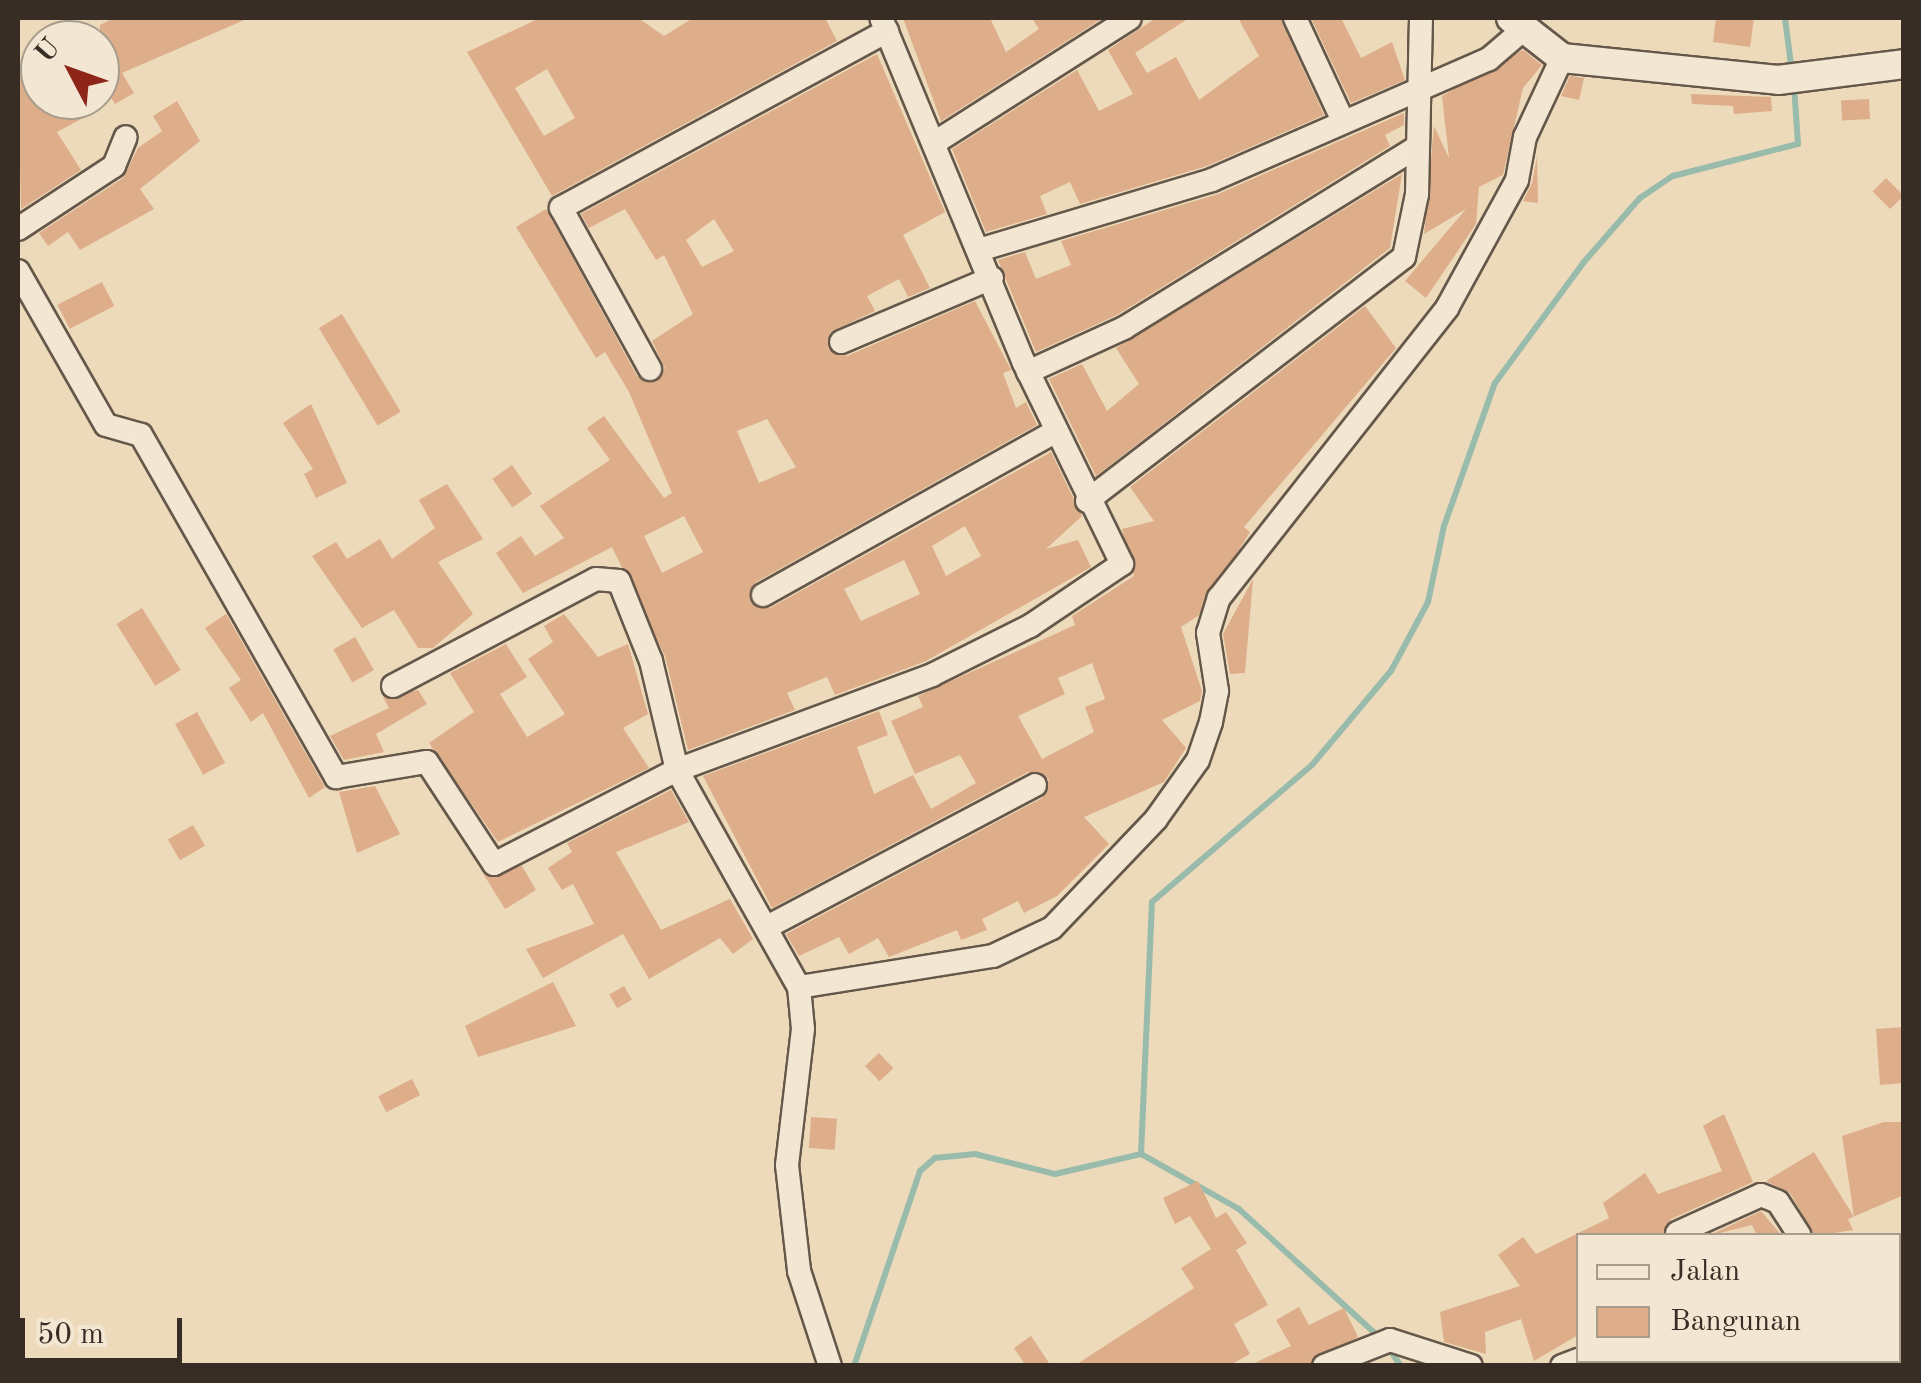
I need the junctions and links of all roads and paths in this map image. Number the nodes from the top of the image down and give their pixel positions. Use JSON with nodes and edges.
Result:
{"nodes":[{"id":1,"x":1130,"y":18,"type":"edge"},
{"id":2,"x":1295,"y":18,"type":"edge"},
{"id":3,"x":1421,"y":18,"type":"edge"},
{"id":4,"x":884,"y":24,"type":"edge"},
{"id":5,"x":1537,"y":38,"type":"edge"},
{"id":6,"x":1904,"y":64,"type":"edge"},
{"id":7,"x":1417,"y":85,"type":"junction"},
{"id":8,"x":1343,"y":121,"type":"junction"},
{"id":9,"x":126,"y":138,"type":"dead end"},
{"id":10,"x":934,"y":142,"type":"junction"},
{"id":11,"x":1416,"y":148,"type":"junction"},
{"id":12,"x":18,"y":229,"type":"edge"},
{"id":13,"x":979,"y":250,"type":"junction"},
{"id":14,"x":19,"y":277,"type":"edge"},
{"id":15,"x":992,"y":278,"type":"junction"},
{"id":16,"x":841,"y":342,"type":"dead end"},
{"id":17,"x":650,"y":369,"type":"dead end"},
{"id":18,"x":1028,"y":372,"type":"junction"},
{"id":19,"x":1055,"y":432,"type":"junction"},
{"id":20,"x":1087,"y":501,"type":"junction"},
{"id":21,"x":764,"y":596,"type":"dead end"},
{"id":22,"x":393,"y":686,"type":"dead end"},
{"id":23,"x":678,"y":770,"type":"junction"},
{"id":24,"x":1035,"y":785,"type":"dead end"},
{"id":25,"x":769,"y":926,"type":"junction"},
{"id":26,"x":799,"y":987,"type":"junction"},
{"id":27,"x":1677,"y":1233,"type":"edge"},
{"id":28,"x":1798,"y":1233,"type":"edge"},
{"id":29,"x":830,"y":1366,"type":"edge"},
{"id":30,"x":1324,"y":1366,"type":"edge"},
{"id":31,"x":1471,"y":1366,"type":"edge"}],
"edges":[{"from":1,"to":10,"type":"street"},
{"from":2,"to":8,"type":"street"},
{"from":3,"to":7,"type":"street"},
{"from":4,"to":10,"type":"street"},
{"from":4,"to":17,"type":"street"},
{"from":5,"to":6,"type":"street"},
{"from":5,"to":7,"type":"street"},
{"from":5,"to":26,"type":"street"},
{"from":7,"to":8,"type":"street"},
{"from":7,"to":11,"type":"street"},
{"from":8,"to":13,"type":"street"},
{"from":9,"to":12,"type":"street"},
{"from":10,"to":13,"type":"street"},
{"from":11,"to":18,"type":"street"},
{"from":11,"to":20,"type":"street"},
{"from":13,"to":15,"type":"street"},
{"from":14,"to":23,"type":"street"},
{"from":15,"to":16,"type":"street"},
{"from":15,"to":18,"type":"street"},
{"from":18,"to":19,"type":"street"},
{"from":19,"to":20,"type":"street"},
{"from":19,"to":21,"type":"street"},
{"from":20,"to":23,"type":"street"},
{"from":22,"to":23,"type":"street"},
{"from":23,"to":25,"type":"street"},
{"from":24,"to":25,"type":"street"},
{"from":25,"to":26,"type":"street"},
{"from":26,"to":29,"type":"street"},
{"from":27,"to":28,"type":"street"},
{"from":30,"to":31,"type":"street"}]}
